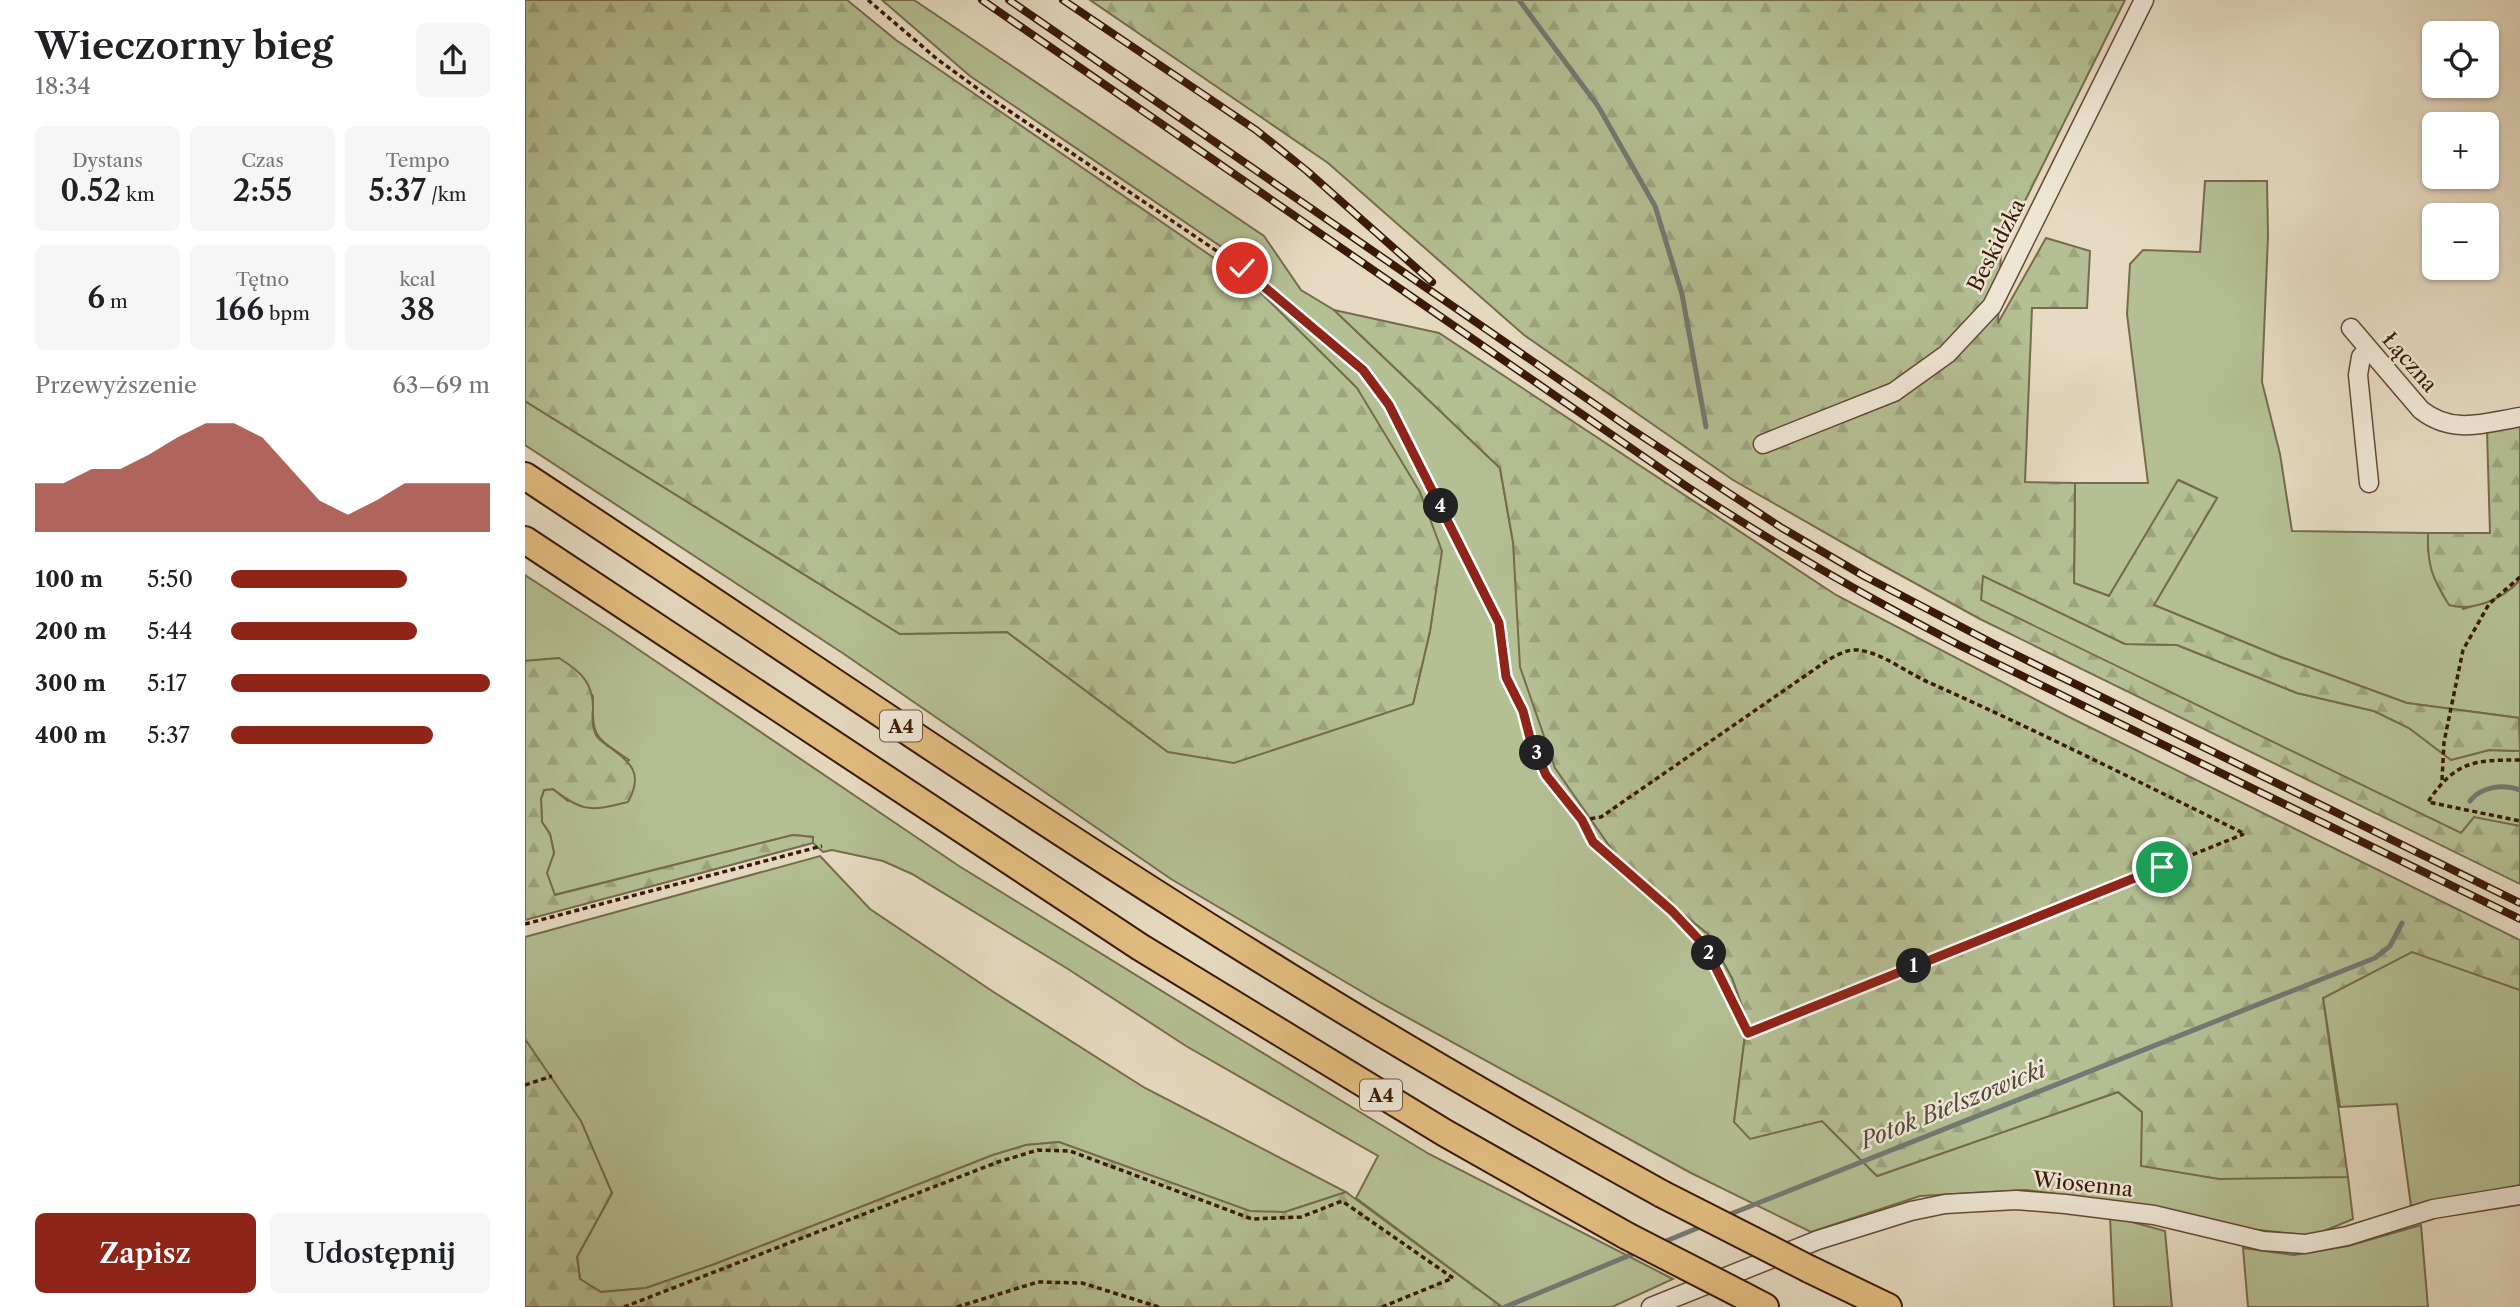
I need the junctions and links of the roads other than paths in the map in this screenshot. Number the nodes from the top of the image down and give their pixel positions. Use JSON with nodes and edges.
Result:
{"nodes":[{"id":1,"x":2144,"y":0,"type":"edge"},
{"id":2,"x":2351,"y":328,"type":"dead end"},
{"id":3,"x":2368,"y":349,"type":"junction"},
{"id":4,"x":2520,"y":417,"type":"edge"},
{"id":5,"x":1763,"y":444,"type":"dead end"},
{"id":6,"x":525,"y":476,"type":"edge"},
{"id":7,"x":2369,"y":483,"type":"dead end"},
{"id":8,"x":525,"y":540,"type":"edge"},
{"id":9,"x":2520,"y":1195,"type":"edge"},
{"id":10,"x":1651,"y":1307,"type":"edge"},
{"id":11,"x":1765,"y":1307,"type":"edge"},
{"id":12,"x":1888,"y":1307,"type":"edge"}],
"edges":[{"from":1,"to":5,"type":"street","name":"Beskidzka"},
{"from":2,"to":3,"type":"street","name":"Łączna"},
{"from":3,"to":4,"type":"street","name":"Łączna"},
{"from":3,"to":7,"type":"street"},
{"from":6,"to":12,"type":"highway","number":"A4","bridge":true},
{"from":8,"to":11,"type":"highway","number":"A4","bridge":true},
{"from":9,"to":10,"type":"street","name":"Wiosenna"}]}
